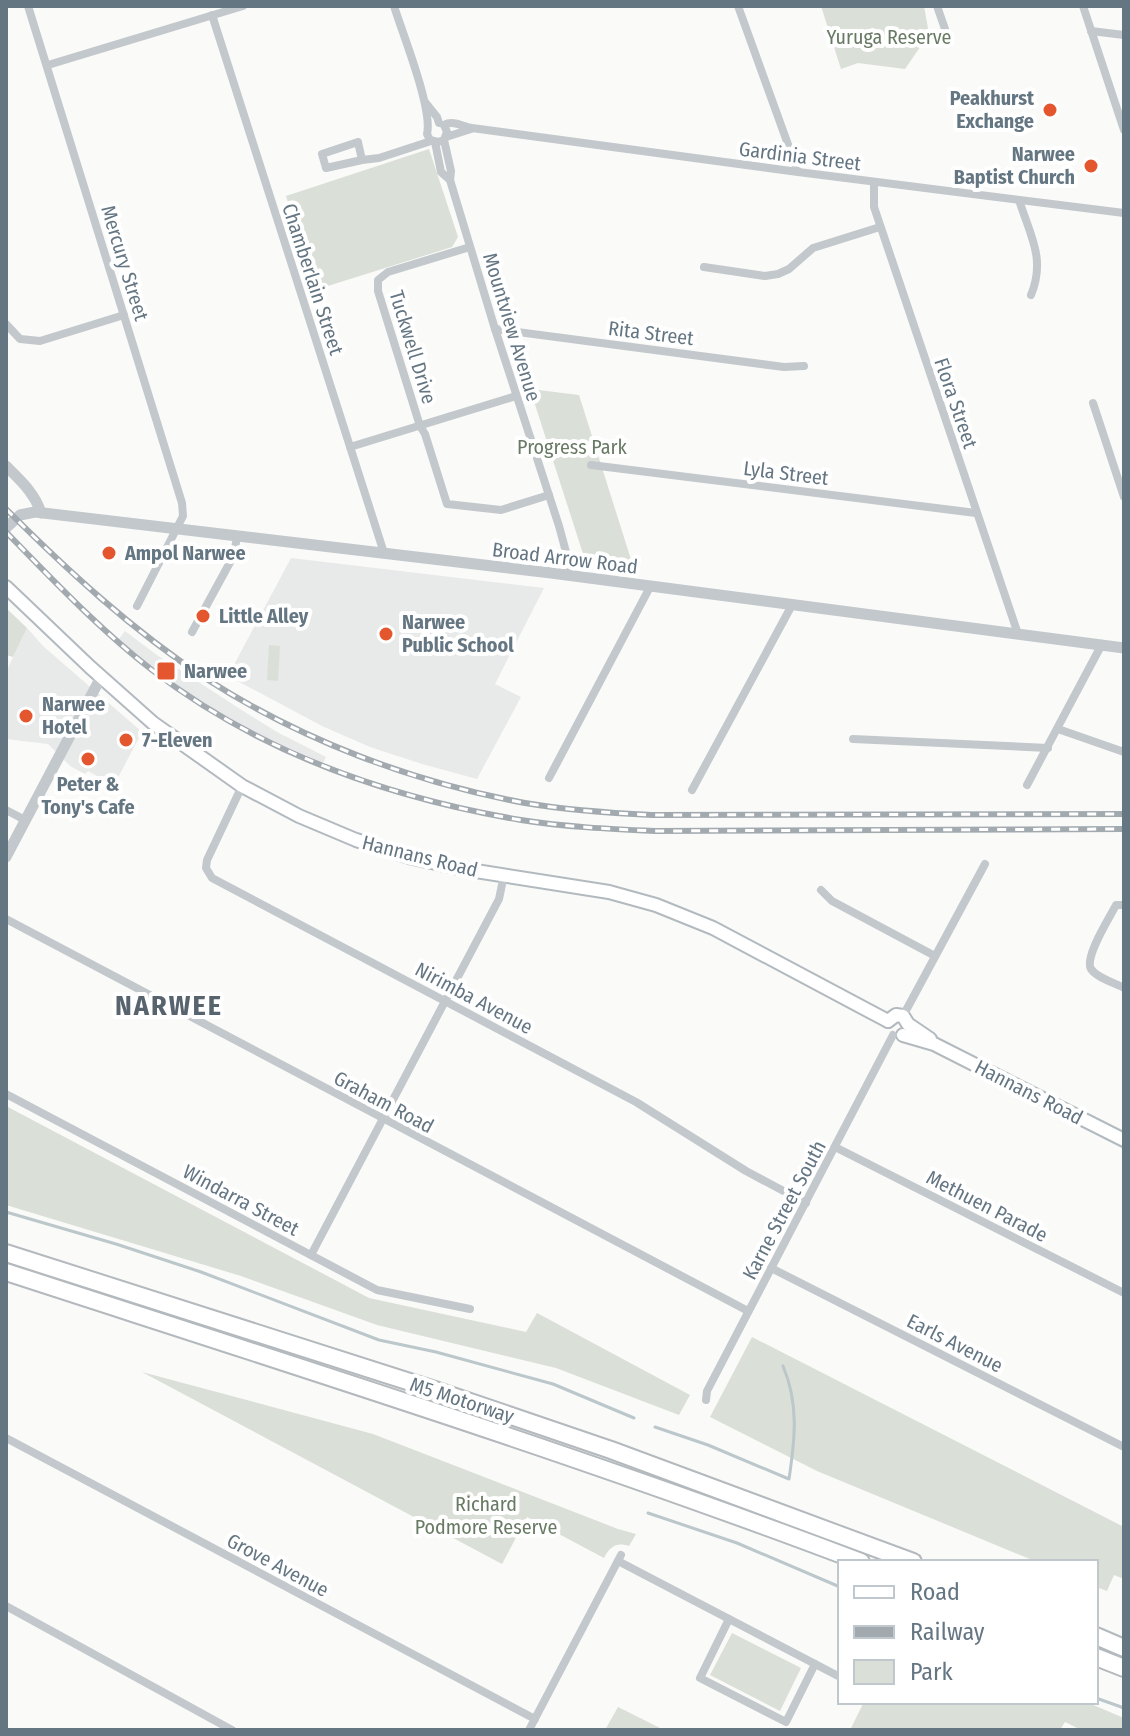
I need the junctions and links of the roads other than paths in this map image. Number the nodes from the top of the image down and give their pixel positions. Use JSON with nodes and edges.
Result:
{"nodes":[{"id":1,"x":28,"y":6,"type":"edge"},
{"id":2,"x":243,"y":6,"type":"edge"},
{"id":3,"x":394,"y":6,"type":"edge"},
{"id":4,"x":738,"y":6,"type":"edge"},
{"id":5,"x":937,"y":6,"type":"edge"},
{"id":6,"x":1083,"y":6,"type":"edge"},
{"id":7,"x":212,"y":15,"type":"junction"},
{"id":8,"x":945,"y":29,"type":"dead end"},
{"id":9,"x":1091,"y":31,"type":"junction"},
{"id":10,"x":1124,"y":35,"type":"edge"},
{"id":11,"x":48,"y":65,"type":"junction"},
{"id":12,"x":438,"y":125,"type":"junction"},
{"id":13,"x":472,"y":128,"type":"junction"},
{"id":14,"x":1124,"y":130,"type":"edge"},
{"id":15,"x":439,"y":140,"type":"junction"},
{"id":16,"x":362,"y":160,"type":"junction"},
{"id":17,"x":798,"y":172,"type":"junction"},
{"id":18,"x":874,"y":182,"type":"junction"},
{"id":19,"x":1019,"y":200,"type":"junction"},
{"id":20,"x":1124,"y":213,"type":"edge"},
{"id":21,"x":880,"y":227,"type":"junction"},
{"id":22,"x":470,"y":247,"type":"junction"},
{"id":23,"x":704,"y":267,"type":"dead end"},
{"id":24,"x":1031,"y":295,"type":"dead end"},
{"id":25,"x":124,"y":315,"type":"junction"},
{"id":26,"x":6,"y":324,"type":"edge"},
{"id":27,"x":495,"y":329,"type":"junction"},
{"id":28,"x":804,"y":366,"type":"dead end"},
{"id":29,"x":516,"y":396,"type":"junction"},
{"id":30,"x":1093,"y":403,"type":"dead end"},
{"id":31,"x":420,"y":426,"type":"junction"},
{"id":32,"x":350,"y":447,"type":"junction"},
{"id":33,"x":591,"y":465,"type":"dead end"},
{"id":34,"x":6,"y":466,"type":"edge"},
{"id":35,"x":549,"y":495,"type":"junction"},
{"id":36,"x":1124,"y":497,"type":"edge"},
{"id":37,"x":41,"y":513,"type":"junction"},
{"id":38,"x":976,"y":513,"type":"junction"},
{"id":39,"x":6,"y":528,"type":"edge"},
{"id":40,"x":177,"y":529,"type":"junction"},
{"id":41,"x":237,"y":536,"type":"junction"},
{"id":42,"x":384,"y":553,"type":"junction"},
{"id":43,"x":567,"y":575,"type":"junction"},
{"id":44,"x":6,"y":587,"type":"edge"},
{"id":45,"x":650,"y":587,"type":"junction"},
{"id":46,"x":792,"y":605,"type":"junction"},
{"id":47,"x":137,"y":606,"type":"dead end"},
{"id":48,"x":192,"y":632,"type":"dead end"},
{"id":49,"x":1018,"y":634,"type":"junction"},
{"id":50,"x":1102,"y":644,"type":"junction"},
{"id":51,"x":1124,"y":648,"type":"edge"},
{"id":52,"x":101,"y":677,"type":"junction"},
{"id":53,"x":1058,"y":729,"type":"junction"},
{"id":54,"x":853,"y":739,"type":"dead end"},
{"id":55,"x":1048,"y":748,"type":"junction"},
{"id":56,"x":1124,"y":752,"type":"edge"},
{"id":57,"x":549,"y":778,"type":"dead end"},
{"id":58,"x":1027,"y":785,"type":"dead end"},
{"id":59,"x":242,"y":786,"type":"junction"},
{"id":60,"x":692,"y":790,"type":"dead end"},
{"id":61,"x":6,"y":810,"type":"edge"},
{"id":62,"x":25,"y":820,"type":"junction"},
{"id":63,"x":6,"y":857,"type":"edge"},
{"id":64,"x":985,"y":864,"type":"dead end"},
{"id":65,"x":504,"y":875,"type":"junction"},
{"id":66,"x":821,"y":890,"type":"dead end"},
{"id":67,"x":1124,"y":905,"type":"edge"},
{"id":68,"x":6,"y":919,"type":"edge"},
{"id":69,"x":935,"y":956,"type":"junction"},
{"id":70,"x":1124,"y":988,"type":"edge"},
{"id":71,"x":445,"y":1001,"type":"junction"},
{"id":72,"x":902,"y":1027,"type":"junction"},
{"id":73,"x":6,"y":1094,"type":"edge"},
{"id":74,"x":383,"y":1119,"type":"junction"},
{"id":75,"x":1124,"y":1140,"type":"edge"},
{"id":76,"x":835,"y":1147,"type":"junction"},
{"id":77,"x":806,"y":1203,"type":"junction"},
{"id":78,"x":6,"y":1253,"type":"edge"},
{"id":79,"x":311,"y":1255,"type":"junction"},
{"id":80,"x":771,"y":1268,"type":"junction"},
{"id":81,"x":6,"y":1272,"type":"edge"},
{"id":82,"x":1124,"y":1293,"type":"edge"},
{"id":83,"x":470,"y":1309,"type":"dead end"},
{"id":84,"x":748,"y":1311,"type":"junction"},
{"id":85,"x":706,"y":1400,"type":"dead end"},
{"id":86,"x":6,"y":1438,"type":"edge"},
{"id":87,"x":1124,"y":1447,"type":"edge"},
{"id":88,"x":856,"y":1560,"type":"edge"},
{"id":89,"x":908,"y":1560,"type":"edge"},
{"id":90,"x":6,"y":1606,"type":"edge"},
{"id":91,"x":729,"y":1619,"type":"junction"},
{"id":92,"x":1098,"y":1637,"type":"edge"},
{"id":93,"x":1124,"y":1648,"type":"edge"},
{"id":94,"x":1098,"y":1658,"type":"edge"},
{"id":95,"x":815,"y":1664,"type":"junction"},
{"id":96,"x":1124,"y":1668,"type":"edge"},
{"id":97,"x":838,"y":1676,"type":"edge"},
{"id":98,"x":535,"y":1719,"type":"junction"},
{"id":99,"x":232,"y":1730,"type":"edge"},
{"id":100,"x":529,"y":1730,"type":"edge"}],
"edges":[{"from":1,"to":11,"type":"street","name":"Mercury Street"},
{"from":2,"to":7,"type":"street"},
{"from":3,"to":12,"type":"street"},
{"from":4,"to":17,"type":"street"},
{"from":5,"to":8,"type":"street"},
{"from":6,"to":9,"type":"street"},
{"from":7,"to":11,"type":"street"},
{"from":7,"to":32,"type":"street","name":"Chamberlain Street"},
{"from":9,"to":10,"type":"street"},
{"from":9,"to":14,"type":"street"},
{"from":11,"to":25,"type":"street","name":"Mercury Street"},
{"from":12,"to":13,"type":"street","name":"Gardinia Street"},
{"from":12,"to":15,"type":"street"},
{"from":12,"to":15,"type":"street"},
{"from":13,"to":15,"type":"street","name":"Gardinia Street"},
{"from":13,"to":17,"type":"street","name":"Gardinia Street"},
{"from":15,"to":16,"type":"street","name":"Gardinia Street"},
{"from":15,"to":22,"type":"street","name":"Mountview Avenue"},
{"from":16,"to":16,"type":"street","name":"Gardinia Street"},
{"from":17,"to":18,"type":"street","name":"Gardinia Street"},
{"from":18,"to":19,"type":"street","name":"Gardinia Street"},
{"from":18,"to":21,"type":"street","name":"Flora Street"},
{"from":19,"to":20,"type":"street","name":"Gardinia Street"},
{"from":19,"to":24,"type":"street"},
{"from":21,"to":23,"type":"street"},
{"from":21,"to":38,"type":"street","name":"Flora Street"},
{"from":22,"to":27,"type":"street","name":"Mountview Avenue"},
{"from":22,"to":31,"type":"street","name":"Tuckwell Drive"},
{"from":25,"to":26,"type":"street"},
{"from":25,"to":40,"type":"street","name":"Mercury Street"},
{"from":27,"to":28,"type":"street","name":"Rita Street"},
{"from":27,"to":29,"type":"street","name":"Mountview Avenue"},
{"from":29,"to":31,"type":"street"},
{"from":29,"to":35,"type":"street","name":"Mountview Avenue"},
{"from":30,"to":36,"type":"street"},
{"from":31,"to":32,"type":"street"},
{"from":31,"to":35,"type":"street"},
{"from":32,"to":42,"type":"street","name":"Chamberlain Street"},
{"from":33,"to":38,"type":"street","name":"Lyla Street"},
{"from":34,"to":37,"type":"street"},
{"from":35,"to":43,"type":"street","name":"Mountview Avenue"},
{"from":37,"to":39,"type":"street","name":"Broad Arrow Road"},
{"from":37,"to":40,"type":"street","name":"Broad Arrow Road"},
{"from":38,"to":49,"type":"street","name":"Flora Street"},
{"from":40,"to":41,"type":"street","name":"Broad Arrow Road"},
{"from":40,"to":47,"type":"street"},
{"from":41,"to":42,"type":"street","name":"Broad Arrow Road"},
{"from":41,"to":48,"type":"street"},
{"from":42,"to":43,"type":"street","name":"Broad Arrow Road"},
{"from":43,"to":45,"type":"street","name":"Broad Arrow Road"},
{"from":44,"to":52,"type":"main road","name":"Hannans Road"},
{"from":45,"to":46,"type":"street","name":"Broad Arrow Road"},
{"from":45,"to":57,"type":"street"},
{"from":46,"to":49,"type":"street","name":"Broad Arrow Road"},
{"from":46,"to":60,"type":"street"},
{"from":49,"to":50,"type":"street","name":"Broad Arrow Road"},
{"from":50,"to":51,"type":"street","name":"Broad Arrow Road"},
{"from":50,"to":53,"type":"street"},
{"from":52,"to":59,"type":"main road","name":"Hannans Road"},
{"from":52,"to":62,"type":"street"},
{"from":53,"to":55,"type":"street"},
{"from":53,"to":56,"type":"street"},
{"from":54,"to":55,"type":"street"},
{"from":55,"to":58,"type":"street"},
{"from":59,"to":65,"type":"main road","name":"Hannans Road"},
{"from":59,"to":71,"type":"street","name":"Nirimba Avenue"},
{"from":61,"to":62,"type":"street"},
{"from":62,"to":63,"type":"street"},
{"from":64,"to":69,"type":"street","name":"Karne Street South"},
{"from":65,"to":71,"type":"street"},
{"from":65,"to":72,"type":"main road","name":"Hannans Road"},
{"from":66,"to":69,"type":"street"},
{"from":67,"to":70,"type":"street"},
{"from":68,"to":74,"type":"street","name":"Graham Road"},
{"from":69,"to":72,"type":"street","name":"Karne Street South"},
{"from":71,"to":74,"type":"street"},
{"from":71,"to":77,"type":"street","name":"Nirimba Avenue"},
{"from":72,"to":75,"type":"main road","name":"Hannans Road"},
{"from":72,"to":76,"type":"street","name":"Karne Street South"},
{"from":73,"to":79,"type":"street","name":"Windarra Street"},
{"from":74,"to":79,"type":"street"},
{"from":74,"to":84,"type":"street","name":"Graham Road"},
{"from":76,"to":77,"type":"street","name":"Karne Street South"},
{"from":76,"to":82,"type":"street","name":"Methuen Parade"},
{"from":77,"to":80,"type":"street","name":"Karne Street South"},
{"from":78,"to":89,"type":"highway","name":"M5 Motorway"},
{"from":79,"to":83,"type":"street","name":"Windarra Street"},
{"from":80,"to":84,"type":"street","name":"Karne Street South"},
{"from":80,"to":87,"type":"street","name":"Earls Avenue"},
{"from":81,"to":88,"type":"highway","name":"M5 Motorway"},
{"from":84,"to":85,"type":"street","name":"Karne Street South"},
{"from":86,"to":98,"type":"street","name":"Grove Avenue"},
{"from":90,"to":99,"type":"street"},
{"from":91,"to":95,"type":"street"},
{"from":91,"to":95,"type":"street"},
{"from":91,"to":98,"type":"street"},
{"from":92,"to":93,"type":"highway"},
{"from":94,"to":96,"type":"highway"},
{"from":95,"to":97,"type":"street"},
{"from":98,"to":100,"type":"street"}]}
